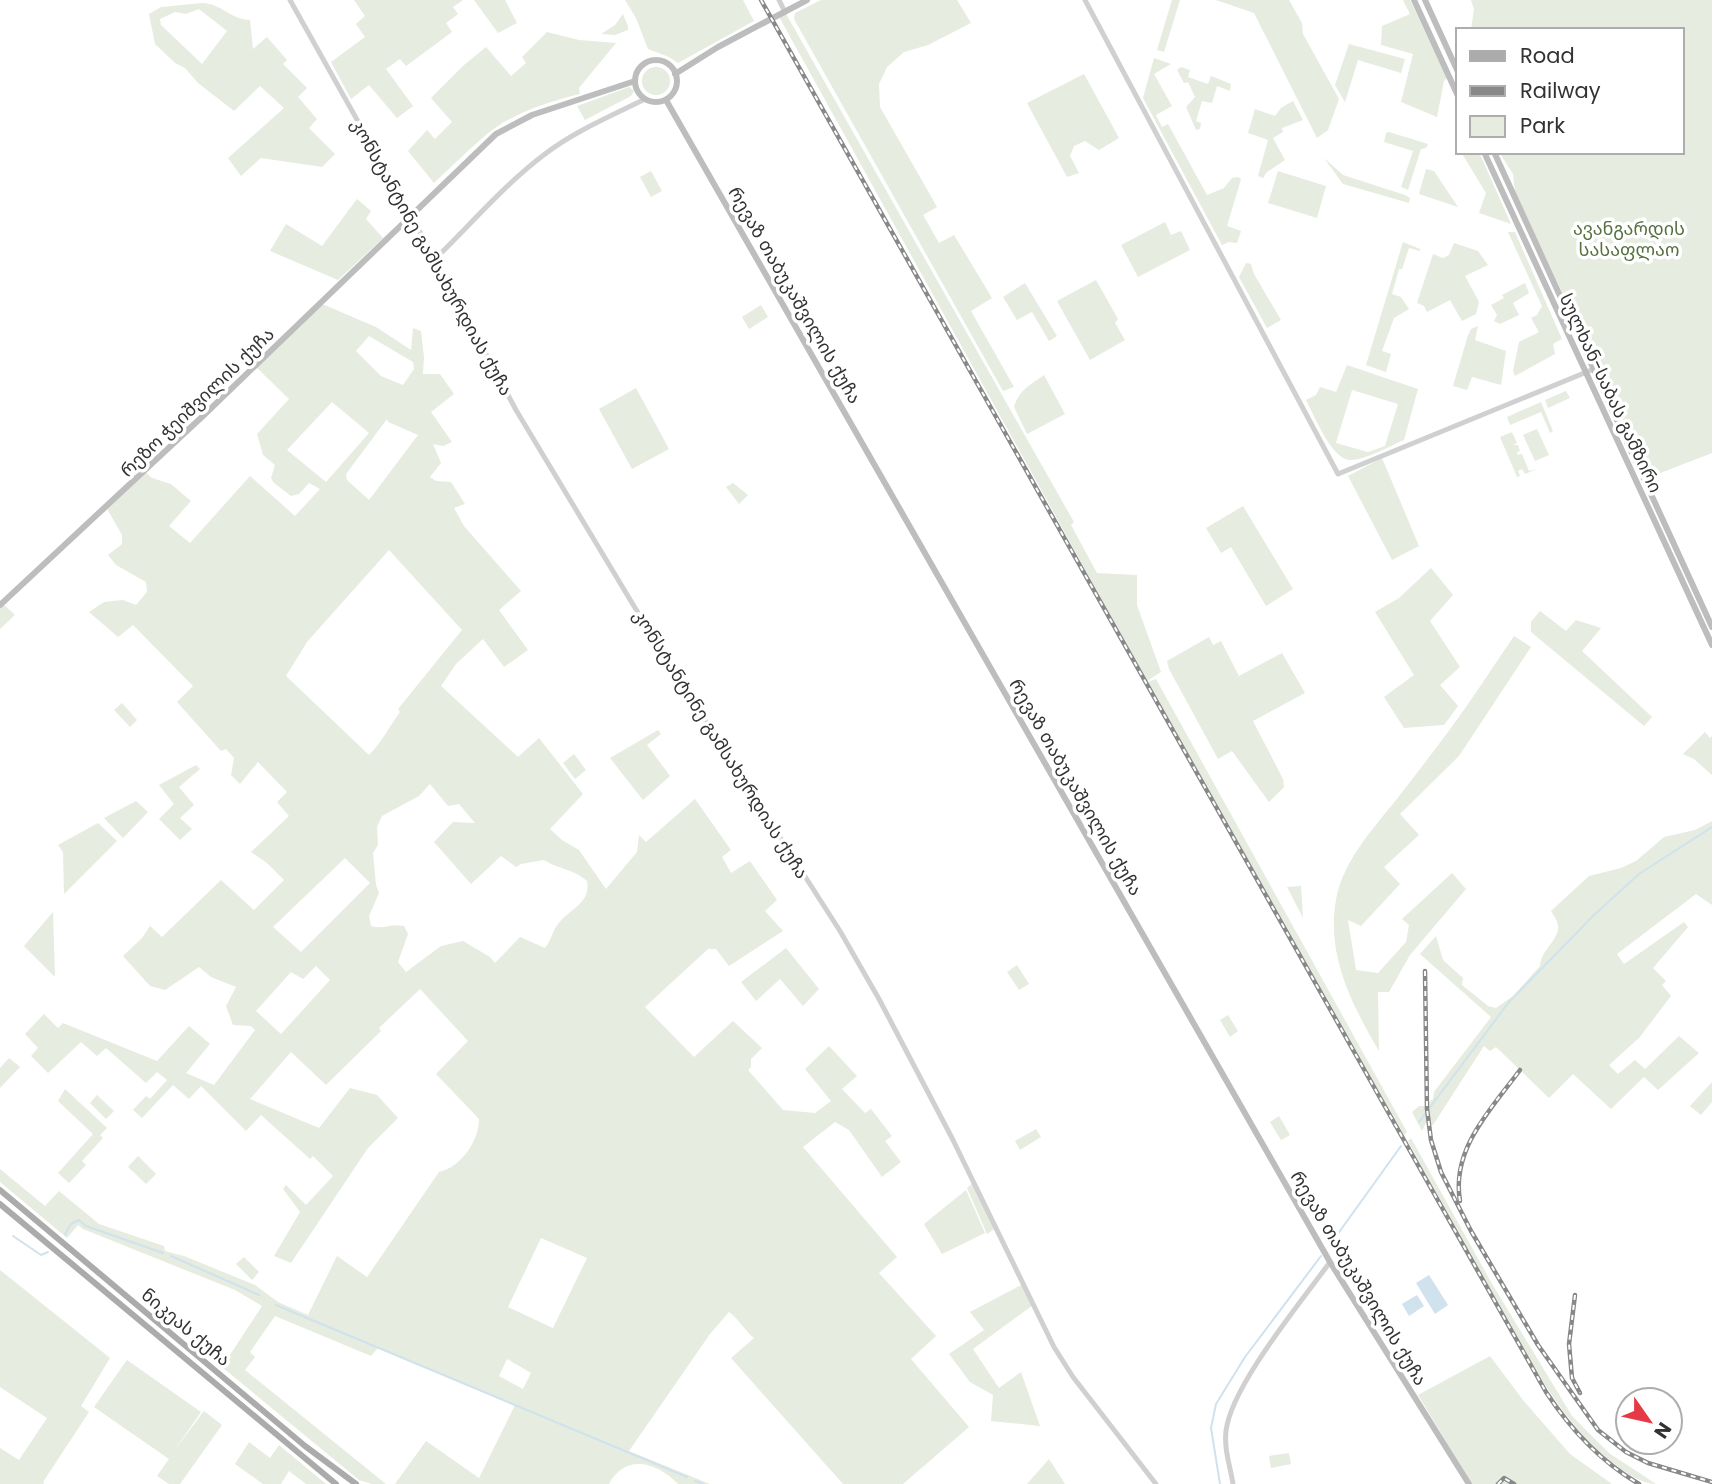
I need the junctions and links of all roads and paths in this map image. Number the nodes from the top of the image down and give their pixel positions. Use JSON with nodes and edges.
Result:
{"nodes":[{"id":1,"x":290,"y":0,"type":"edge"},
{"id":2,"x":779,"y":0,"type":"edge"},
{"id":3,"x":807,"y":0,"type":"edge"},
{"id":4,"x":1085,"y":0,"type":"edge"},
{"id":5,"x":1414,"y":0,"type":"edge"},
{"id":6,"x":1425,"y":0,"type":"edge"},
{"id":7,"x":785,"y":12,"type":"junction"},
{"id":8,"x":1456,"y":68,"type":"edge"},
{"id":9,"x":676,"y":74,"type":"junction"},
{"id":10,"x":635,"y":81,"type":"junction"},
{"id":11,"x":1456,"y":92,"type":"edge"},
{"id":12,"x":645,"y":99,"type":"junction"},
{"id":13,"x":666,"y":100,"type":"junction"},
{"id":14,"x":1485,"y":154,"type":"edge"},
{"id":15,"x":1495,"y":154,"type":"edge"},
{"id":16,"x":410,"y":216,"type":"junction"},
{"id":17,"x":435,"y":259,"type":"junction"},
{"id":18,"x":1591,"y":370,"type":"junction"},
{"id":19,"x":0,"y":605,"type":"edge"},
{"id":20,"x":1712,"y":627,"type":"edge"},
{"id":21,"x":1712,"y":645,"type":"edge"},
{"id":22,"x":0,"y":1190,"type":"edge"},
{"id":23,"x":0,"y":1203,"type":"edge"},
{"id":24,"x":1330,"y":1262,"type":"junction"},
{"id":25,"x":158,"y":1322,"type":"junction"},
{"id":26,"x":151,"y":1330,"type":"junction"},
{"id":27,"x":336,"y":1484,"type":"edge"},
{"id":28,"x":356,"y":1484,"type":"edge"},
{"id":29,"x":1156,"y":1484,"type":"edge"},
{"id":30,"x":1233,"y":1484,"type":"edge"},
{"id":31,"x":1469,"y":1484,"type":"edge"}],
"edges":[{"from":1,"to":16,"type":"street","name":"კონსტანტინე გამსახურდიას ქუჩა"},
{"from":2,"to":7,"type":"street"},
{"from":3,"to":7,"type":"main road"},
{"from":4,"to":18,"type":"street"},
{"from":5,"to":11,"type":"main road"},
{"from":6,"to":8,"type":"main road"},
{"from":7,"to":9,"type":"main road"},
{"from":9,"to":10,"type":"main road"},
{"from":9,"to":13,"type":"main road"},
{"from":10,"to":12,"type":"main road"},
{"from":10,"to":16,"type":"main road","name":"რეზო ჭეიშვილის ქუჩა"},
{"from":12,"to":13,"type":"main road"},
{"from":12,"to":17,"type":"street"},
{"from":13,"to":24,"type":"main road","name":"რევაზ თაბუკაშვილის ქუჩა"},
{"from":14,"to":18,"type":"main road","name":"სულხან-საბას გამზირი"},
{"from":15,"to":18,"type":"main road","name":"სულხან-საბას გამზირი"},
{"from":16,"to":17,"type":"street","name":"კონსტანტინე გამსახურდიას ქუჩა"},
{"from":16,"to":19,"type":"main road","name":"რეზო ჭეიშვილის ქუჩა"},
{"from":17,"to":29,"type":"street","name":"კონსტანტინე გამსახურდიას ქუჩა"},
{"from":18,"to":20,"type":"main road","name":"სულხან-საბას გამზირი"},
{"from":18,"to":21,"type":"main road","name":"სულხან-საბას გამზირი"},
{"from":22,"to":25,"type":"main road","name":"ნიკეას ქუჩა"},
{"from":23,"to":26,"type":"main road","name":"ნიკეას ქუჩა"},
{"from":24,"to":30,"type":"street"},
{"from":24,"to":31,"type":"main road","name":"რევაზ თაბუკაშვილის ქუჩა"},
{"from":25,"to":26,"type":"main road"},
{"from":25,"to":28,"type":"main road","name":"ნიკეას ქუჩა"},
{"from":26,"to":27,"type":"main road","name":"ნიკეას ქუჩა"}]}
